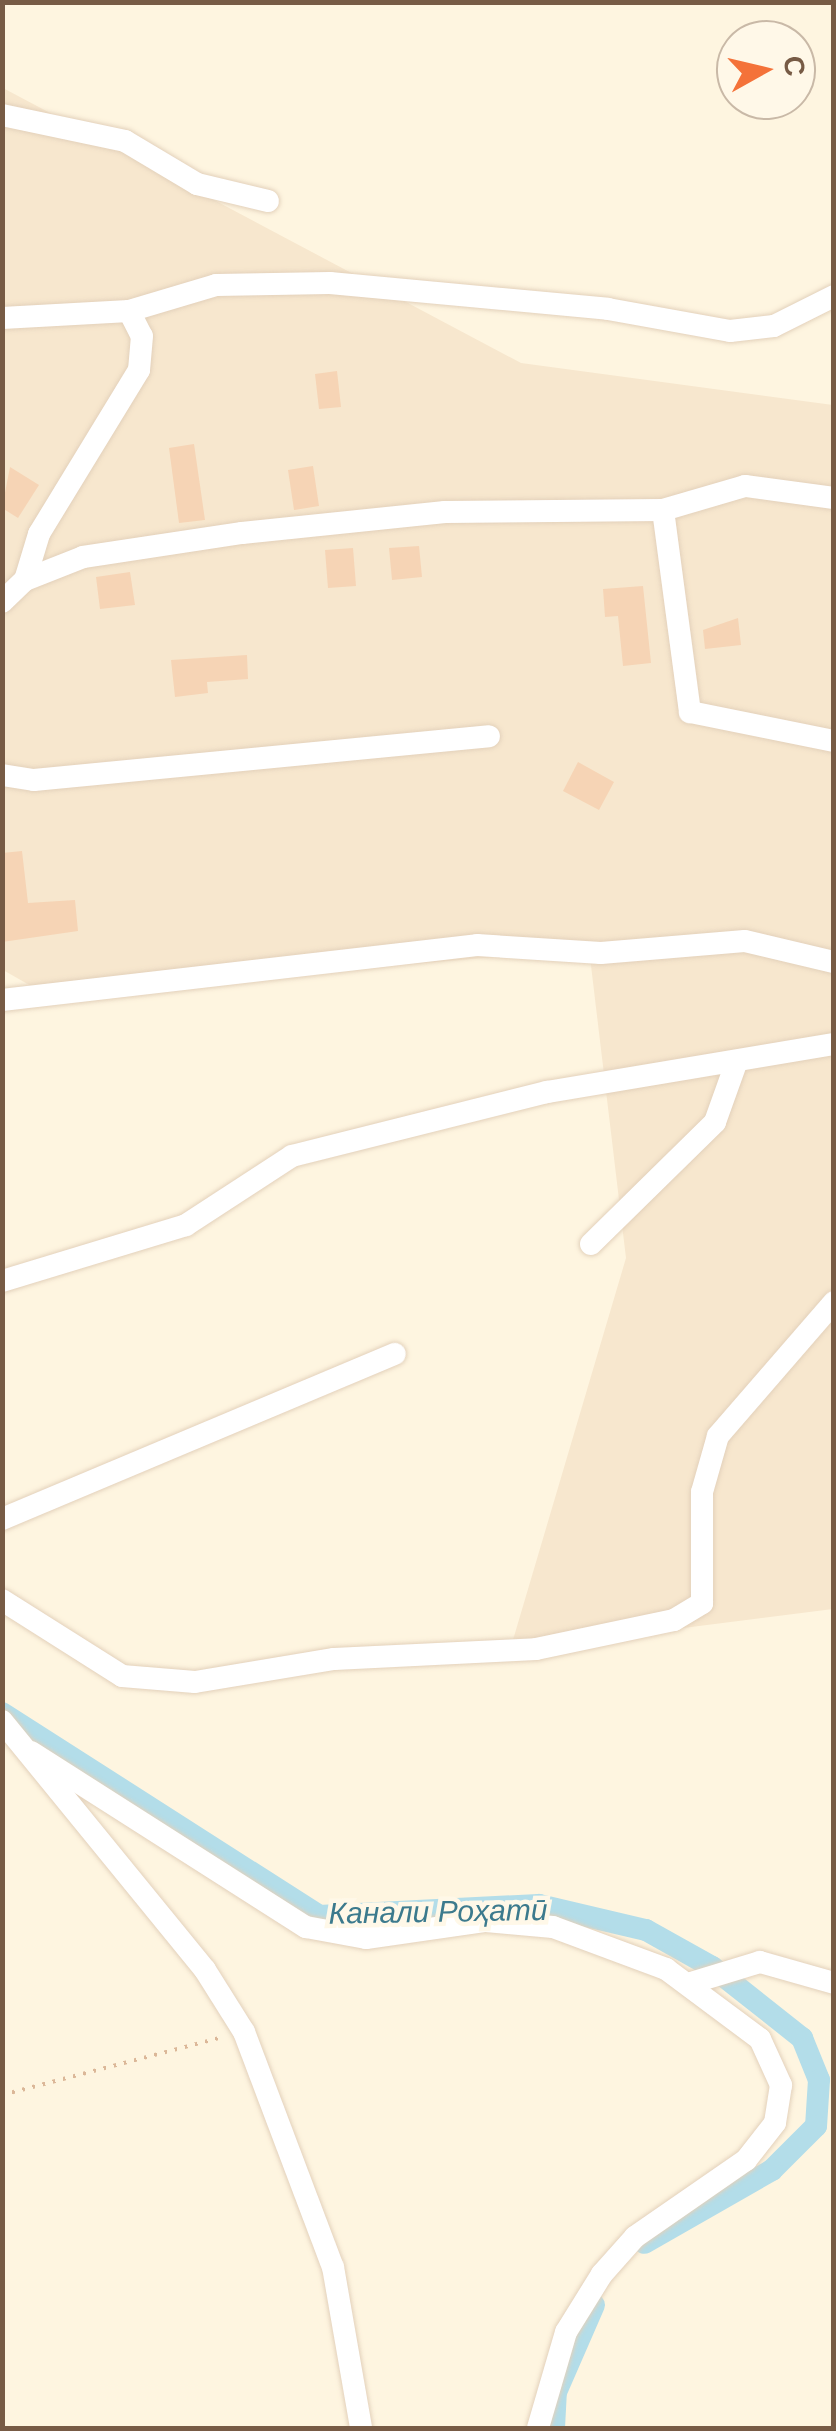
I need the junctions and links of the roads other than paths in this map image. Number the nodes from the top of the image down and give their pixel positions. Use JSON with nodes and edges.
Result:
{"nodes":[{"id":1,"x":2,"y":115,"type":"edge"},
{"id":2,"x":268,"y":201,"type":"dead end"},
{"id":3,"x":834,"y":296,"type":"edge"},
{"id":4,"x":129,"y":310,"type":"junction"},
{"id":5,"x":2,"y":318,"type":"edge"},
{"id":6,"x":834,"y":498,"type":"edge"},
{"id":7,"x":663,"y":510,"type":"junction"},
{"id":8,"x":25,"y":580,"type":"junction"},
{"id":9,"x":2,"y":602,"type":"edge"},
{"id":10,"x":489,"y":736,"type":"dead end"},
{"id":11,"x":834,"y":742,"type":"edge"},
{"id":12,"x":2,"y":774,"type":"edge"},
{"id":13,"x":834,"y":962,"type":"edge"},
{"id":14,"x":2,"y":1000,"type":"edge"},
{"id":15,"x":834,"y":1044,"type":"edge"},
{"id":16,"x":735,"y":1066,"type":"junction"},
{"id":17,"x":591,"y":1244,"type":"dead end"},
{"id":18,"x":2,"y":1282,"type":"edge"},
{"id":19,"x":834,"y":1302,"type":"edge"},
{"id":20,"x":396,"y":1354,"type":"dead end"},
{"id":21,"x":2,"y":1519,"type":"edge"},
{"id":22,"x":2,"y":1600,"type":"edge"},
{"id":23,"x":2,"y":1720,"type":"edge"},
{"id":24,"x":31,"y":1752,"type":"junction"},
{"id":25,"x":709,"y":1974,"type":"junction"},
{"id":26,"x":834,"y":1983,"type":"edge"},
{"id":27,"x":361,"y":2428,"type":"edge"},
{"id":28,"x":538,"y":2428,"type":"edge"}],
"edges":[{"from":1,"to":2,"type":"street"},
{"from":3,"to":4,"type":"street"},
{"from":4,"to":5,"type":"street"},
{"from":4,"to":8,"type":"street"},
{"from":6,"to":7,"type":"street"},
{"from":7,"to":8,"type":"street"},
{"from":7,"to":11,"type":"street"},
{"from":8,"to":9,"type":"street"},
{"from":10,"to":12,"type":"street"},
{"from":13,"to":14,"type":"street"},
{"from":15,"to":16,"type":"street"},
{"from":16,"to":17,"type":"street"},
{"from":16,"to":18,"type":"street"},
{"from":19,"to":22,"type":"street"},
{"from":20,"to":21,"type":"street"},
{"from":23,"to":24,"type":"street"},
{"from":24,"to":25,"type":"street"},
{"from":24,"to":27,"type":"street"},
{"from":25,"to":26,"type":"street"},
{"from":25,"to":28,"type":"street"}]}
